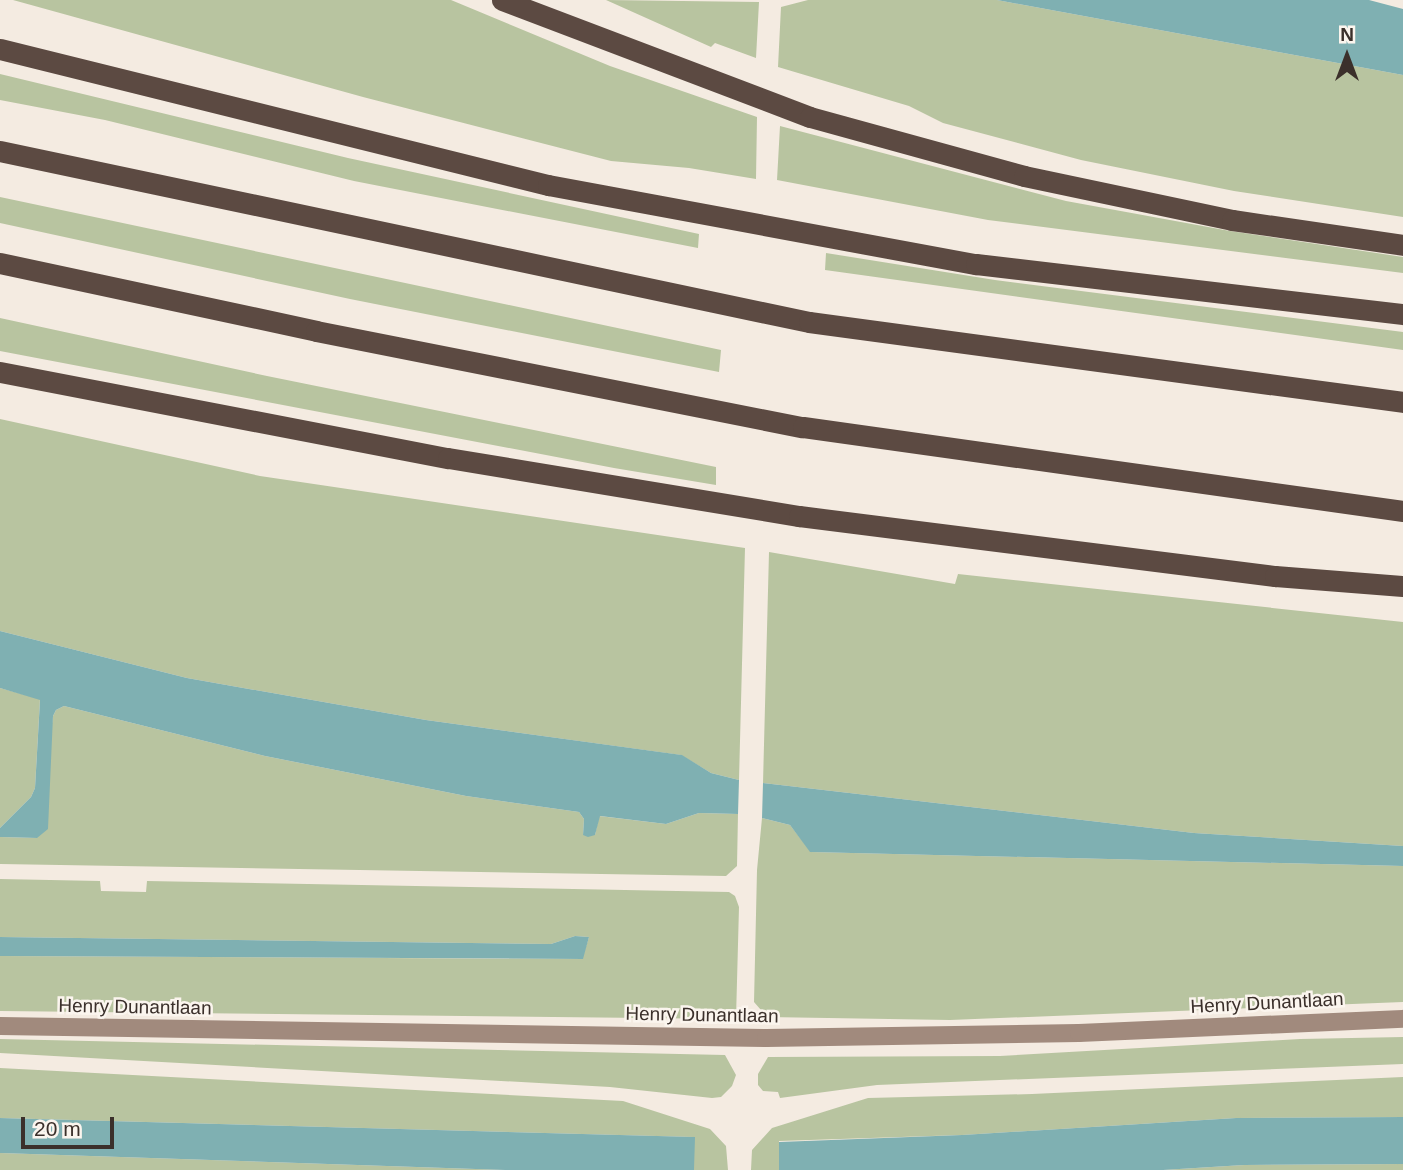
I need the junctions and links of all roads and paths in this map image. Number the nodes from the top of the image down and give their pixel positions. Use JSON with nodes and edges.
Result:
{"nodes":[{"id":1,"x":502,"y":0,"type":"edge"},
{"id":2,"x":0,"y":49,"type":"edge"},
{"id":3,"x":0,"y":150,"type":"edge"},
{"id":4,"x":1403,"y":245,"type":"edge"},
{"id":5,"x":0,"y":264,"type":"edge"},
{"id":6,"x":1403,"y":314,"type":"edge"},
{"id":7,"x":0,"y":372,"type":"edge"},
{"id":8,"x":1403,"y":402,"type":"edge"},
{"id":9,"x":1403,"y":511,"type":"edge"},
{"id":10,"x":1403,"y":586,"type":"edge"},
{"id":11,"x":1403,"y":1019,"type":"edge"},
{"id":12,"x":0,"y":1026,"type":"edge"}],
"edges":[{"from":1,"to":4,"type":"highway"},
{"from":2,"to":6,"type":"highway"},
{"from":3,"to":8,"type":"highway"},
{"from":5,"to":9,"type":"highway"},
{"from":7,"to":10,"type":"highway"},
{"from":11,"to":12,"type":"main road","name":"Henry Dunantlaan"}]}
